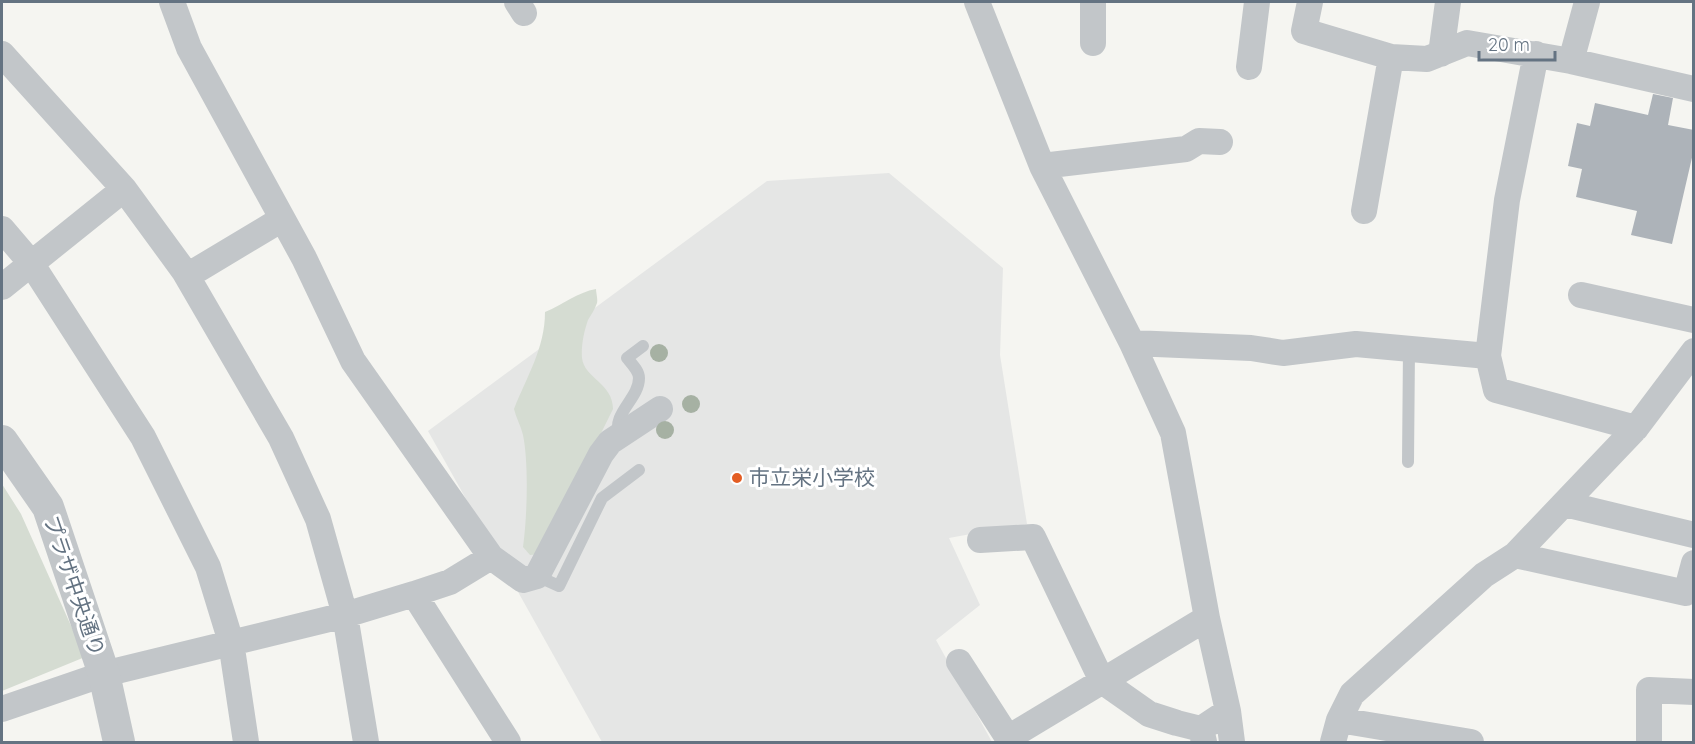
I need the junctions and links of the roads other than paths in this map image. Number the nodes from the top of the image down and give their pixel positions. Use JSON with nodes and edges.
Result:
{"nodes":[{"id":1,"x":172,"y":2,"type":"edge"},
{"id":2,"x":977,"y":2,"type":"edge"},
{"id":3,"x":1093,"y":2,"type":"edge"},
{"id":4,"x":1257,"y":2,"type":"edge"},
{"id":5,"x":1310,"y":2,"type":"edge"},
{"id":6,"x":1448,"y":2,"type":"edge"},
{"id":7,"x":1587,"y":2,"type":"edge"},
{"id":8,"x":1093,"y":43,"type":"dead end"},
{"id":9,"x":2,"y":54,"type":"edge"},
{"id":10,"x":1441,"y":54,"type":"junction"},
{"id":11,"x":1536,"y":54,"type":"junction"},
{"id":12,"x":1391,"y":57,"type":"junction"},
{"id":13,"x":1571,"y":61,"type":"junction"},
{"id":14,"x":1249,"y":67,"type":"dead end"},
{"id":15,"x":1694,"y":88,"type":"edge"},
{"id":16,"x":1220,"y":142,"type":"dead end"},
{"id":17,"x":1042,"y":166,"type":"junction"},
{"id":18,"x":124,"y":189,"type":"junction"},
{"id":19,"x":1364,"y":211,"type":"dead end"},
{"id":20,"x":282,"y":219,"type":"junction"},
{"id":21,"x":2,"y":229,"type":"edge"},
{"id":22,"x":31,"y":263,"type":"junction"},
{"id":23,"x":187,"y":276,"type":"junction"},
{"id":24,"x":2,"y":287,"type":"edge"},
{"id":25,"x":1581,"y":295,"type":"dead end"},
{"id":26,"x":1694,"y":320,"type":"edge"},
{"id":27,"x":1132,"y":343,"type":"junction"},
{"id":28,"x":643,"y":346,"type":"dead end"},
{"id":29,"x":1409,"y":348,"type":"junction"},
{"id":30,"x":1694,"y":351,"type":"edge"},
{"id":31,"x":1488,"y":356,"type":"junction"},
{"id":32,"x":660,"y":409,"type":"dead end"},
{"id":33,"x":1636,"y":428,"type":"junction"},
{"id":34,"x":620,"y":436,"type":"junction"},
{"id":35,"x":2,"y":441,"type":"edge"},
{"id":36,"x":1408,"y":462,"type":"dead end"},
{"id":37,"x":639,"y":470,"type":"dead end"},
{"id":38,"x":1565,"y":504,"type":"junction"},
{"id":39,"x":1694,"y":535,"type":"edge"},
{"id":40,"x":980,"y":540,"type":"dead end"},
{"id":41,"x":1515,"y":555,"type":"junction"},
{"id":42,"x":490,"y":557,"type":"junction"},
{"id":43,"x":1694,"y":563,"type":"edge"},
{"id":44,"x":537,"y":576,"type":"junction"},
{"id":45,"x":414,"y":594,"type":"junction"},
{"id":46,"x":345,"y":615,"type":"junction"},
{"id":47,"x":1207,"y":618,"type":"junction"},
{"id":48,"x":231,"y":642,"type":"junction"},
{"id":49,"x":959,"y":662,"type":"dead end"},
{"id":50,"x":104,"y":674,"type":"junction"},
{"id":51,"x":1102,"y":681,"type":"junction"},
{"id":52,"x":1694,"y":692,"type":"edge"},
{"id":53,"x":2,"y":709,"type":"edge"},
{"id":54,"x":1228,"y":711,"type":"junction"},
{"id":55,"x":1336,"y":731,"type":"edge"},
{"id":56,"x":1203,"y":736,"type":"edge"},
{"id":57,"x":119,"y":742,"type":"edge"},
{"id":58,"x":246,"y":742,"type":"edge"},
{"id":59,"x":366,"y":742,"type":"edge"},
{"id":60,"x":508,"y":742,"type":"edge"},
{"id":61,"x":1232,"y":742,"type":"edge"},
{"id":62,"x":1471,"y":742,"type":"edge"},
{"id":63,"x":1649,"y":742,"type":"edge"}],
"edges":[{"from":1,"to":20,"type":"street"},
{"from":2,"to":17,"type":"street"},
{"from":3,"to":8,"type":"street"},
{"from":4,"to":14,"type":"street"},
{"from":5,"to":12,"type":"street"},
{"from":6,"to":10,"type":"street"},
{"from":7,"to":13,"type":"street"},
{"from":9,"to":18,"type":"street"},
{"from":10,"to":11,"type":"street"},
{"from":10,"to":12,"type":"street"},
{"from":11,"to":13,"type":"street"},
{"from":11,"to":31,"type":"street"},
{"from":12,"to":19,"type":"street"},
{"from":13,"to":15,"type":"street"},
{"from":16,"to":17,"type":"street"},
{"from":17,"to":27,"type":"street"},
{"from":18,"to":22,"type":"street"},
{"from":18,"to":23,"type":"street"},
{"from":20,"to":23,"type":"street"},
{"from":20,"to":42,"type":"street"},
{"from":21,"to":22,"type":"street"},
{"from":22,"to":24,"type":"street"},
{"from":22,"to":48,"type":"street"},
{"from":23,"to":46,"type":"street"},
{"from":25,"to":26,"type":"street"},
{"from":27,"to":29,"type":"street"},
{"from":27,"to":47,"type":"street"},
{"from":28,"to":34,"type":"lane"},
{"from":29,"to":31,"type":"street"},
{"from":29,"to":36,"type":"lane"},
{"from":30,"to":33,"type":"street"},
{"from":31,"to":33,"type":"street"},
{"from":32,"to":34,"type":"street"},
{"from":33,"to":38,"type":"street"},
{"from":34,"to":44,"type":"street"},
{"from":35,"to":50,"type":"street","name":"プラザ中央通り"},
{"from":37,"to":44,"type":"lane"},
{"from":38,"to":39,"type":"street"},
{"from":38,"to":41,"type":"street"},
{"from":40,"to":51,"type":"street"},
{"from":41,"to":43,"type":"street"},
{"from":41,"to":55,"type":"street"},
{"from":42,"to":44,"type":"street"},
{"from":42,"to":45,"type":"street"},
{"from":45,"to":46,"type":"street"},
{"from":45,"to":60,"type":"street"},
{"from":46,"to":48,"type":"street"},
{"from":46,"to":59,"type":"street"},
{"from":47,"to":51,"type":"street"},
{"from":47,"to":54,"type":"street"},
{"from":48,"to":50,"type":"street"},
{"from":48,"to":58,"type":"street"},
{"from":49,"to":51,"type":"street"},
{"from":50,"to":53,"type":"street"},
{"from":50,"to":57,"type":"street","name":"プラザ中央通り"},
{"from":51,"to":56,"type":"street"},
{"from":52,"to":63,"type":"street"},
{"from":54,"to":56,"type":"street"},
{"from":54,"to":61,"type":"street"},
{"from":55,"to":62,"type":"street"}]}
